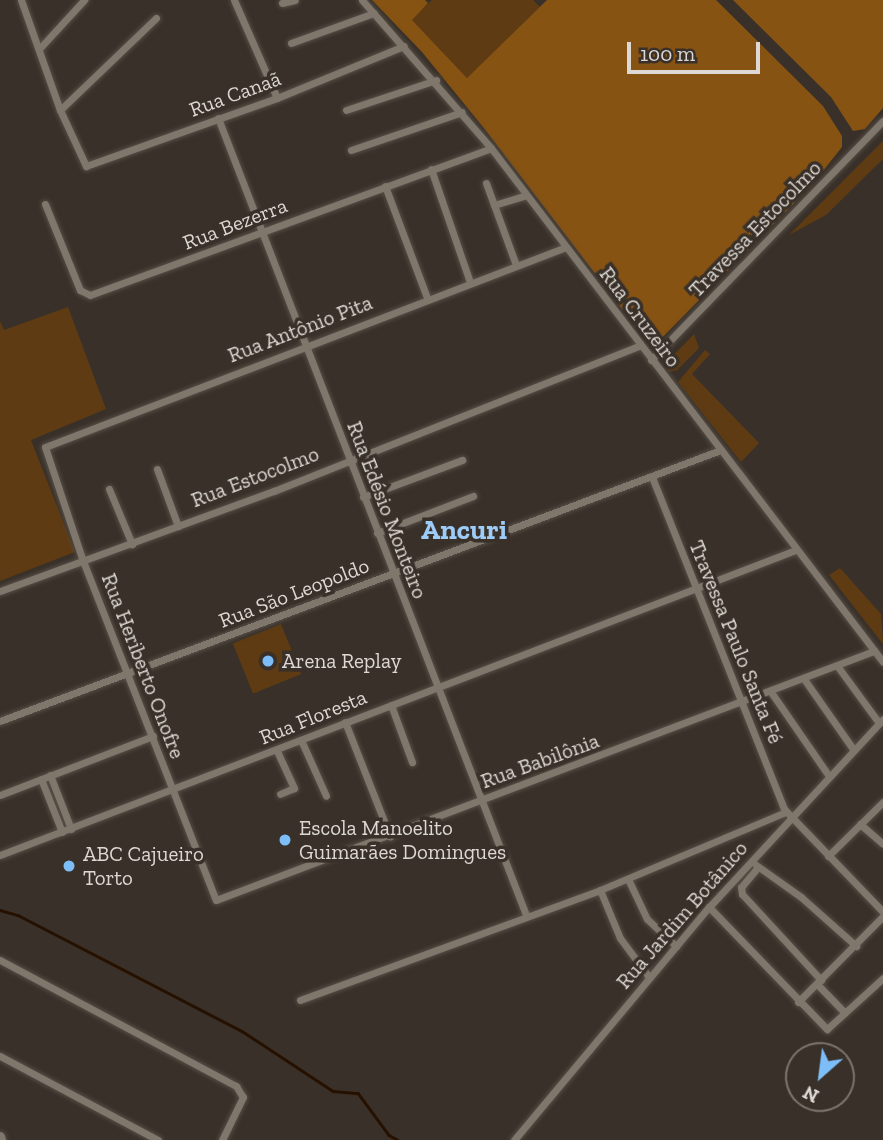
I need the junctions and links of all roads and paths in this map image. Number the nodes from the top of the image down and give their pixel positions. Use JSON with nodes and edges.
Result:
{"nodes":[{"id":1,"x":21,"y":0,"type":"edge"},
{"id":2,"x":84,"y":0,"type":"edge"},
{"id":3,"x":234,"y":0,"type":"edge"},
{"id":4,"x":362,"y":0,"type":"edge"},
{"id":5,"x":374,"y":13,"type":"junction"},
{"id":6,"x":156,"y":18,"type":"dead end"},
{"id":7,"x":291,"y":43,"type":"dead end"},
{"id":8,"x":404,"y":46,"type":"junction"},
{"id":9,"x":39,"y":49,"type":"junction"},
{"id":10,"x":436,"y":80,"type":"junction"},
{"id":11,"x":277,"y":98,"type":"junction"},
{"id":12,"x":60,"y":110,"type":"junction"},
{"id":13,"x":346,"y":110,"type":"dead end"},
{"id":14,"x":462,"y":112,"type":"junction"},
{"id":15,"x":218,"y":118,"type":"junction"},
{"id":16,"x":883,"y":121,"type":"edge"},
{"id":17,"x":491,"y":148,"type":"junction"},
{"id":18,"x":351,"y":150,"type":"dead end"},
{"id":19,"x":431,"y":169,"type":"junction"},
{"id":20,"x":486,"y":183,"type":"dead end"},
{"id":21,"x":385,"y":186,"type":"junction"},
{"id":22,"x":526,"y":195,"type":"junction"},
{"id":23,"x":45,"y":204,"type":"dead end"},
{"id":24,"x":494,"y":205,"type":"junction"},
{"id":25,"x":261,"y":232,"type":"junction"},
{"id":26,"x":566,"y":247,"type":"junction"},
{"id":27,"x":516,"y":265,"type":"junction"},
{"id":28,"x":470,"y":282,"type":"junction"},
{"id":29,"x":427,"y":298,"type":"junction"},
{"id":30,"x":639,"y":346,"type":"junction"},
{"id":31,"x":305,"y":347,"type":"junction"},
{"id":32,"x":651,"y":360,"type":"junction"},
{"id":33,"x":47,"y":444,"type":"joint"},
{"id":34,"x":718,"y":451,"type":"junction"},
{"id":35,"x":349,"y":459,"type":"junction"},
{"id":36,"x":462,"y":460,"type":"dead end"},
{"id":37,"x":157,"y":469,"type":"dead end"},
{"id":38,"x":652,"y":477,"type":"junction"},
{"id":39,"x":109,"y":489,"type":"dead end"},
{"id":40,"x":473,"y":496,"type":"dead end"},
{"id":41,"x":363,"y":497,"type":"junction"},
{"id":42,"x":178,"y":526,"type":"junction"},
{"id":43,"x":377,"y":533,"type":"junction"},
{"id":44,"x":132,"y":544,"type":"junction"},
{"id":45,"x":796,"y":550,"type":"junction"},
{"id":46,"x":83,"y":561,"type":"junction"},
{"id":47,"x":393,"y":573,"type":"junction"},
{"id":48,"x":0,"y":591,"type":"edge"},
{"id":49,"x":697,"y":591,"type":"junction"},
{"id":50,"x":874,"y":651,"type":"junction"},
{"id":51,"x":883,"y":662,"type":"edge"},
{"id":52,"x":838,"y":667,"type":"junction"},
{"id":53,"x":129,"y":673,"type":"junction"},
{"id":54,"x":804,"y":679,"type":"junction"},
{"id":55,"x":437,"y":688,"type":"junction"},
{"id":56,"x":771,"y":692,"type":"junction"},
{"id":57,"x":743,"y":703,"type":"junction"},
{"id":58,"x":391,"y":705,"type":"junction"},
{"id":59,"x":0,"y":721,"type":"edge"},
{"id":60,"x":881,"y":721,"type":"edge"},
{"id":61,"x":345,"y":722,"type":"junction"},
{"id":62,"x":153,"y":736,"type":"junction"},
{"id":63,"x":301,"y":740,"type":"junction"},
{"id":64,"x":853,"y":749,"type":"junction"},
{"id":65,"x":277,"y":751,"type":"junction"},
{"id":66,"x":412,"y":762,"type":"dead end"},
{"id":67,"x":50,"y":775,"type":"junction"},
{"id":68,"x":829,"y":776,"type":"junction"},
{"id":69,"x":41,"y":779,"type":"junction"},
{"id":70,"x":172,"y":790,"type":"junction"},
{"id":71,"x":280,"y":794,"type":"dead end"},
{"id":72,"x":0,"y":795,"type":"edge"},
{"id":73,"x":326,"y":796,"type":"dead end"},
{"id":74,"x":481,"y":802,"type":"junction"},
{"id":75,"x":883,"y":802,"type":"edge"},
{"id":76,"x":788,"y":815,"type":"junction"},
{"id":77,"x":860,"y":824,"type":"junction"},
{"id":78,"x":71,"y":829,"type":"junction"},
{"id":79,"x":62,"y":832,"type":"junction"},
{"id":80,"x":390,"y":836,"type":"junction"},
{"id":81,"x":883,"y":844,"type":"edge"},
{"id":82,"x":0,"y":855,"type":"edge"},
{"id":83,"x":828,"y":856,"type":"junction"},
{"id":84,"x":752,"y":860,"type":"junction"},
{"id":85,"x":758,"y":867,"type":"junction"},
{"id":86,"x":628,"y":879,"type":"junction"},
{"id":87,"x":600,"y":890,"type":"junction"},
{"id":88,"x":216,"y":900,"type":"joint"},
{"id":89,"x":709,"y":907,"type":"junction"},
{"id":90,"x":883,"y":914,"type":"edge"},
{"id":91,"x":526,"y":915,"type":"junction"},
{"id":92,"x":676,"y":946,"type":"junction"},
{"id":93,"x":856,"y":946,"type":"junction"},
{"id":94,"x":0,"y":960,"type":"edge"},
{"id":95,"x":649,"y":977,"type":"junction"},
{"id":96,"x":883,"y":978,"type":"edge"},
{"id":97,"x":819,"y":982,"type":"junction"},
{"id":98,"x":300,"y":1000,"type":"dead end"},
{"id":99,"x":798,"y":1002,"type":"junction"},
{"id":100,"x":845,"y":1013,"type":"junction"},
{"id":101,"x":0,"y":1056,"type":"edge"},
{"id":102,"x":158,"y":1140,"type":"edge"},
{"id":103,"x":222,"y":1140,"type":"edge"},
{"id":104,"x":514,"y":1140,"type":"edge"}],
"edges":[{"from":1,"to":9,"type":"street"},
{"from":2,"to":9,"type":"street"},
{"from":3,"to":11,"type":"street"},
{"from":4,"to":5,"type":"street","name":"Rua Cruzeiro"},
{"from":5,"to":7,"type":"street"},
{"from":5,"to":8,"type":"street","name":"Rua Cruzeiro"},
{"from":6,"to":12,"type":"street"},
{"from":8,"to":10,"type":"street","name":"Rua Cruzeiro"},
{"from":8,"to":11,"type":"street","name":"Rua Canaã"},
{"from":9,"to":12,"type":"street"},
{"from":10,"to":13,"type":"street"},
{"from":10,"to":14,"type":"street","name":"Rua Cruzeiro"},
{"from":11,"to":15,"type":"street","name":"Rua Canaã"},
{"from":12,"to":15,"type":"street","name":"Rua Canaã"},
{"from":14,"to":17,"type":"street","name":"Rua Cruzeiro"},
{"from":14,"to":18,"type":"street"},
{"from":15,"to":25,"type":"street","name":"Rua Edésio Monteiro"},
{"from":16,"to":32,"type":"street","name":"Travessa Estocolmo"},
{"from":17,"to":19,"type":"street","name":"Rua Bezerra"},
{"from":17,"to":22,"type":"street","name":"Rua Cruzeiro"},
{"from":19,"to":21,"type":"street","name":"Rua Bezerra"},
{"from":19,"to":28,"type":"street"},
{"from":20,"to":24,"type":"street"},
{"from":21,"to":25,"type":"street","name":"Rua Bezerra"},
{"from":21,"to":29,"type":"street"},
{"from":22,"to":24,"type":"street"},
{"from":22,"to":26,"type":"street","name":"Rua Cruzeiro"},
{"from":23,"to":25,"type":"street","name":"Rua Bezerra"},
{"from":24,"to":27,"type":"street"},
{"from":25,"to":31,"type":"street","name":"Rua Edésio Monteiro"},
{"from":26,"to":27,"type":"street","name":"Rua Antônio Pita"},
{"from":26,"to":30,"type":"street","name":"Rua Cruzeiro"},
{"from":27,"to":28,"type":"street","name":"Rua Antônio Pita"},
{"from":28,"to":29,"type":"street","name":"Rua Antônio Pita"},
{"from":29,"to":31,"type":"street","name":"Rua Antônio Pita"},
{"from":30,"to":32,"type":"street","name":"Rua Cruzeiro"},
{"from":30,"to":35,"type":"street","name":"Rua Estocolmo"},
{"from":31,"to":33,"type":"street","name":"Rua Antônio Pita"},
{"from":31,"to":35,"type":"street","name":"Rua Edésio Monteiro"},
{"from":32,"to":34,"type":"street","name":"Rua Cruzeiro"},
{"from":33,"to":46,"type":"street","name":"Rua Heriberto Onofre"},
{"from":34,"to":38,"type":"street","name":"Rua São Leopoldo"},
{"from":34,"to":45,"type":"street","name":"Rua Cruzeiro"},
{"from":35,"to":41,"type":"street","name":"Rua Edésio Monteiro"},
{"from":35,"to":42,"type":"street","name":"Rua Estocolmo"},
{"from":36,"to":41,"type":"street"},
{"from":37,"to":42,"type":"street"},
{"from":38,"to":47,"type":"street","name":"Rua São Leopoldo"},
{"from":38,"to":49,"type":"street","name":"Travessa Paulo Santa Fé"},
{"from":39,"to":44,"type":"street"},
{"from":40,"to":43,"type":"street"},
{"from":41,"to":43,"type":"street","name":"Rua Edésio Monteiro"},
{"from":42,"to":44,"type":"street","name":"Rua Estocolmo"},
{"from":43,"to":47,"type":"street","name":"Rua Edésio Monteiro"},
{"from":44,"to":46,"type":"street","name":"Rua Estocolmo"},
{"from":45,"to":49,"type":"street","name":"Rua Floresta"},
{"from":45,"to":50,"type":"street","name":"Rua Cruzeiro"},
{"from":46,"to":48,"type":"street","name":"Rua Estocolmo"},
{"from":46,"to":53,"type":"street","name":"Rua Heriberto Onofre"},
{"from":47,"to":53,"type":"street","name":"Rua São Leopoldo"},
{"from":47,"to":55,"type":"street","name":"Rua Edésio Monteiro"},
{"from":49,"to":55,"type":"street","name":"Rua Floresta"},
{"from":49,"to":57,"type":"street","name":"Travessa Paulo Santa Fé"},
{"from":50,"to":51,"type":"street","name":"Rua Cruzeiro"},
{"from":50,"to":52,"type":"street","name":"Rua Babilônia"},
{"from":52,"to":54,"type":"street","name":"Rua Babilônia"},
{"from":52,"to":60,"type":"street"},
{"from":53,"to":59,"type":"street","name":"Rua São Leopoldo"},
{"from":53,"to":62,"type":"street","name":"Rua Heriberto Onofre"},
{"from":54,"to":56,"type":"street","name":"Rua Babilônia"},
{"from":54,"to":64,"type":"street"},
{"from":55,"to":58,"type":"street","name":"Rua Floresta"},
{"from":55,"to":74,"type":"street","name":"Rua Edésio Monteiro"},
{"from":56,"to":57,"type":"street","name":"Rua Babilônia"},
{"from":56,"to":68,"type":"street"},
{"from":57,"to":74,"type":"street","name":"Rua Babilônia"},
{"from":57,"to":76,"type":"street","name":"Travessa Paulo Santa Fé"},
{"from":58,"to":61,"type":"street","name":"Rua Floresta"},
{"from":58,"to":66,"type":"street"},
{"from":60,"to":64,"type":"street","name":"Rua Jardim Botânico"},
{"from":61,"to":63,"type":"street","name":"Rua Floresta"},
{"from":61,"to":80,"type":"street"},
{"from":62,"to":67,"type":"street"},
{"from":62,"to":70,"type":"street","name":"Rua Heriberto Onofre"},
{"from":63,"to":65,"type":"street","name":"Rua Floresta"},
{"from":63,"to":73,"type":"street"},
{"from":64,"to":68,"type":"street","name":"Rua Jardim Botânico"},
{"from":65,"to":70,"type":"street","name":"Rua Floresta"},
{"from":65,"to":71,"type":"street"},
{"from":67,"to":69,"type":"street"},
{"from":67,"to":78,"type":"street"},
{"from":68,"to":76,"type":"street","name":"Rua Jardim Botânico"},
{"from":69,"to":72,"type":"street"},
{"from":69,"to":79,"type":"street"},
{"from":70,"to":78,"type":"street","name":"Rua Floresta"},
{"from":70,"to":88,"type":"street","name":"Rua Heriberto Onofre"},
{"from":74,"to":80,"type":"street","name":"Rua Babilônia"},
{"from":74,"to":91,"type":"street","name":"Rua Edésio Monteiro"},
{"from":75,"to":77,"type":"street"},
{"from":76,"to":83,"type":"street"},
{"from":76,"to":84,"type":"street","name":"Rua Jardim Botânico"},
{"from":76,"to":86,"type":"street"},
{"from":77,"to":81,"type":"street"},
{"from":77,"to":83,"type":"street"},
{"from":78,"to":79,"type":"street","name":"Rua Floresta"},
{"from":79,"to":82,"type":"street","name":"Rua Floresta"},
{"from":80,"to":88,"type":"street","name":"Rua Babilônia"},
{"from":83,"to":90,"type":"street"},
{"from":84,"to":85,"type":"street"},
{"from":84,"to":89,"type":"street","name":"Rua Jardim Botânico"},
{"from":85,"to":93,"type":"street"},
{"from":85,"to":97,"type":"street"},
{"from":86,"to":87,"type":"street"},
{"from":86,"to":92,"type":"street"},
{"from":87,"to":91,"type":"street"},
{"from":87,"to":95,"type":"street"},
{"from":89,"to":92,"type":"street","name":"Rua Jardim Botânico"},
{"from":89,"to":99,"type":"street"},
{"from":90,"to":93,"type":"street"},
{"from":91,"to":98,"type":"street"},
{"from":92,"to":95,"type":"street","name":"Rua Jardim Botânico"},
{"from":93,"to":97,"type":"street"},
{"from":94,"to":103,"type":"street"},
{"from":95,"to":104,"type":"street","name":"Rua Jardim Botânico"},
{"from":96,"to":100,"type":"street"},
{"from":97,"to":99,"type":"street"},
{"from":97,"to":100,"type":"street"},
{"from":99,"to":100,"type":"street"},
{"from":101,"to":102,"type":"street"}]}
